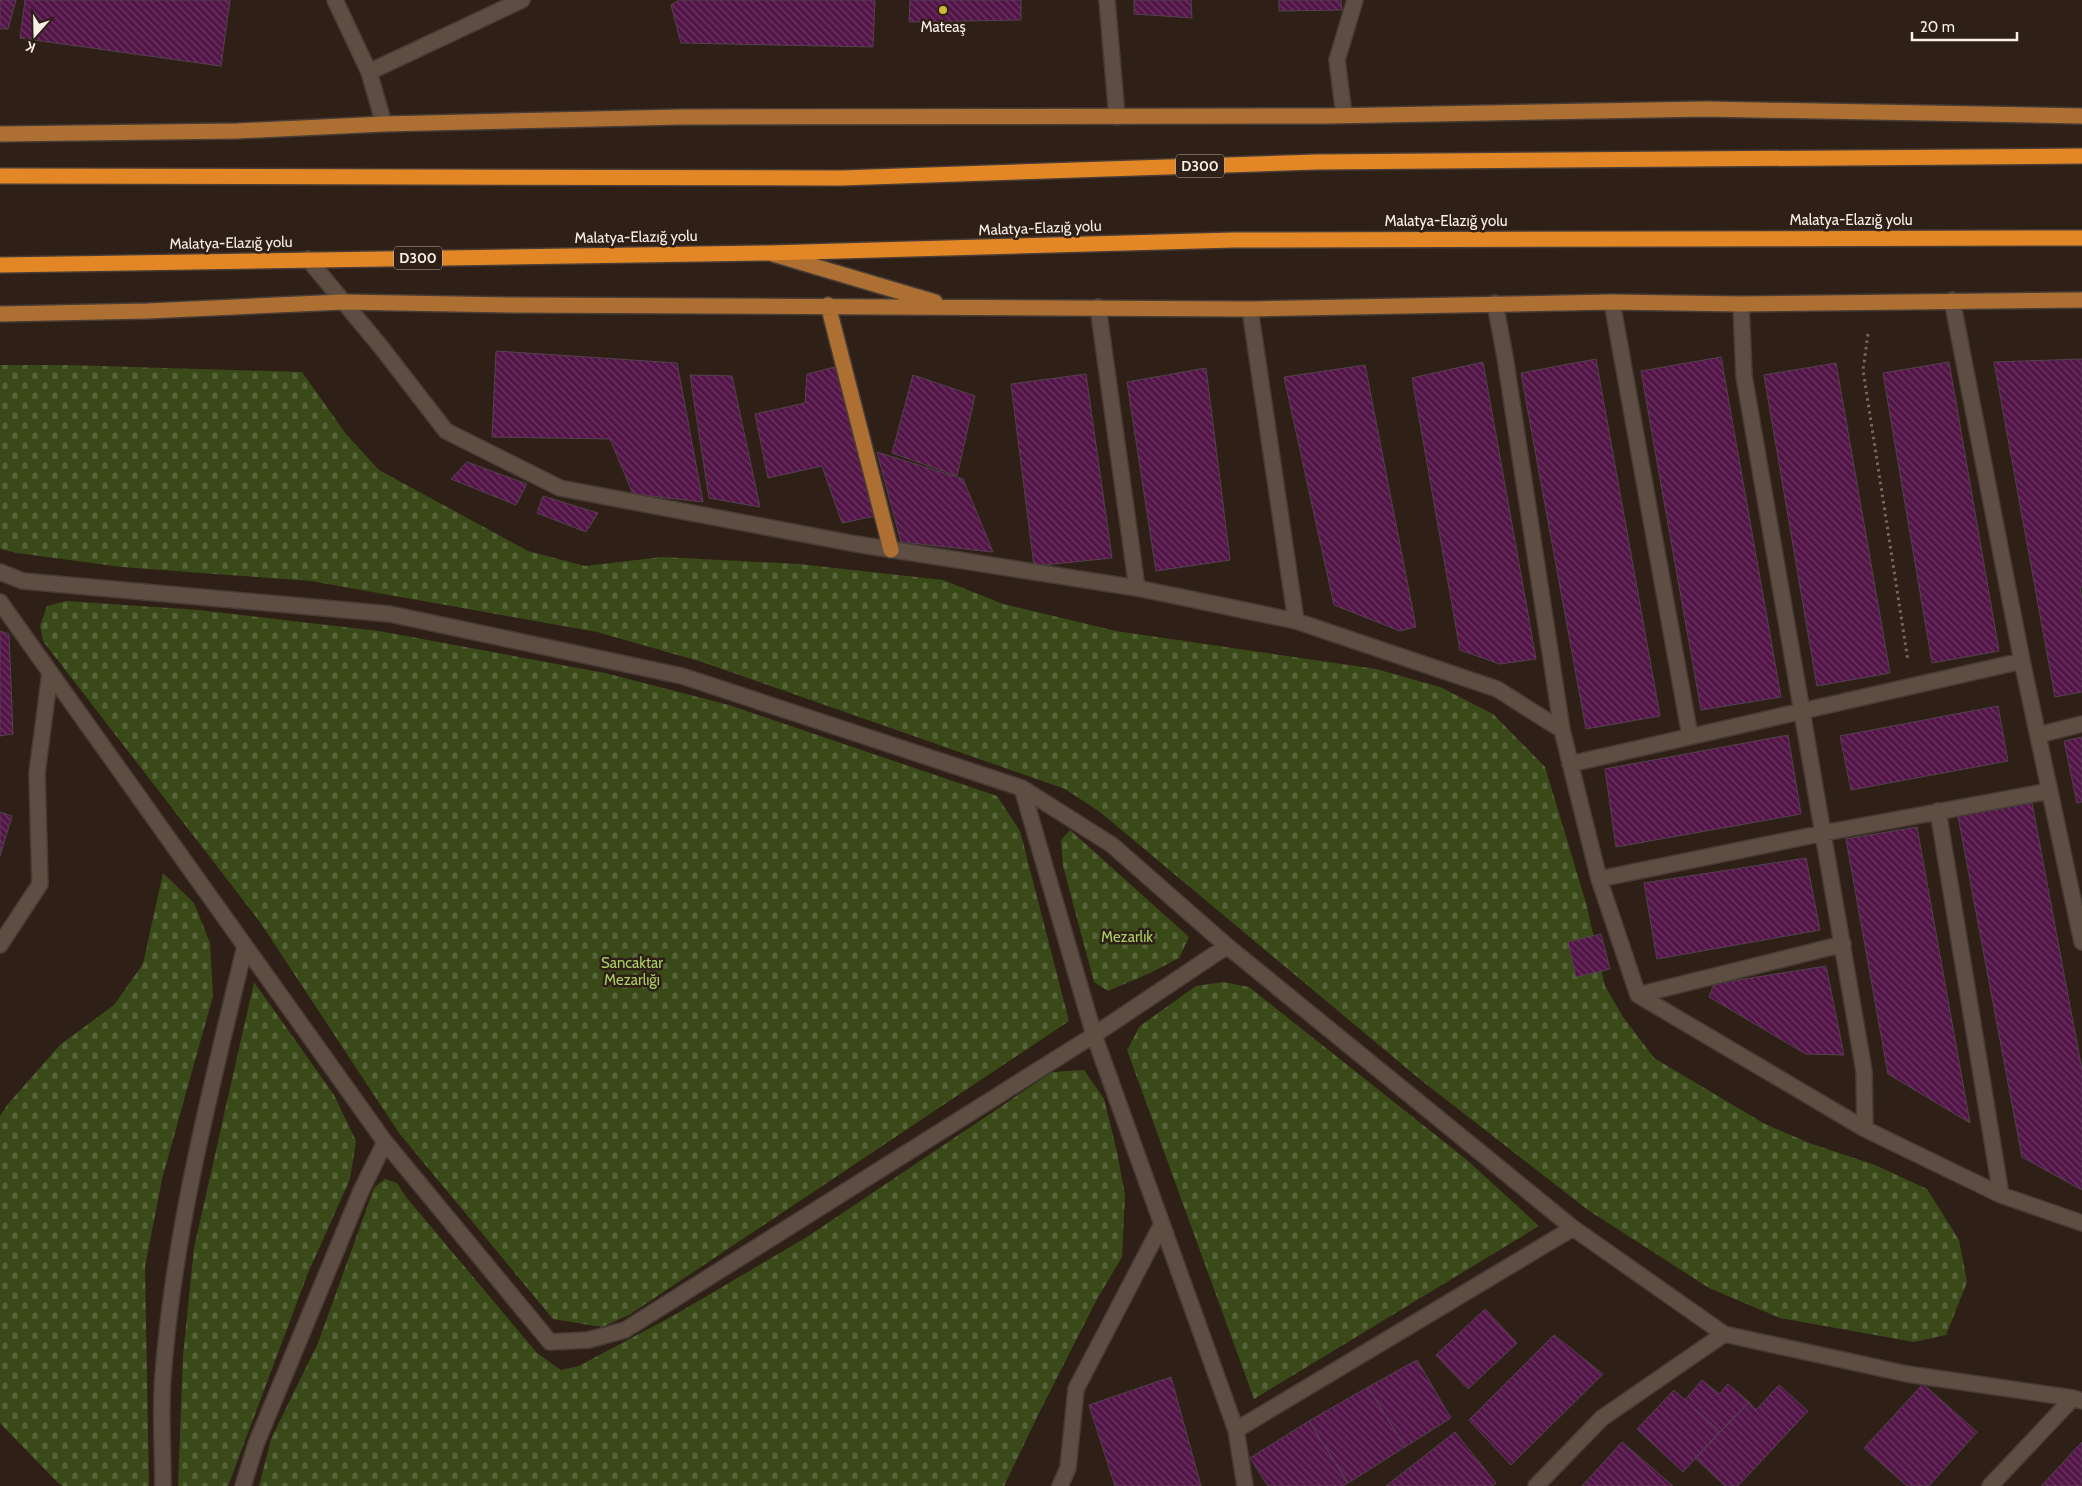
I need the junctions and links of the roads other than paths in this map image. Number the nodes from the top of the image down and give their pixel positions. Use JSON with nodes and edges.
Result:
{"nodes":[{"id":1,"x":335,"y":0,"type":"edge"},
{"id":2,"x":522,"y":0,"type":"edge"},
{"id":3,"x":1107,"y":0,"type":"edge"},
{"id":4,"x":1355,"y":0,"type":"edge"},
{"id":5,"x":369,"y":72,"type":"junction"},
{"id":6,"x":1344,"y":115,"type":"junction"},
{"id":7,"x":2082,"y":116,"type":"edge"},
{"id":8,"x":1117,"y":117,"type":"junction"},
{"id":9,"x":384,"y":124,"type":"junction"},
{"id":10,"x":0,"y":134,"type":"edge"},
{"id":11,"x":2082,"y":156,"type":"edge"},
{"id":12,"x":0,"y":176,"type":"edge"},
{"id":13,"x":2082,"y":238,"type":"edge"},
{"id":14,"x":768,"y":253,"type":"junction"},
{"id":15,"x":308,"y":259,"type":"junction"},
{"id":16,"x":0,"y":265,"type":"edge"},
{"id":17,"x":1952,"y":300,"type":"junction"},
{"id":18,"x":2082,"y":300,"type":"edge"},
{"id":19,"x":344,"y":302,"type":"junction"},
{"id":20,"x":1612,"y":302,"type":"junction"},
{"id":21,"x":1495,"y":304,"type":"junction"},
{"id":22,"x":1741,"y":304,"type":"junction"},
{"id":23,"x":828,"y":305,"type":"junction"},
{"id":24,"x":954,"y":307,"type":"junction"},
{"id":25,"x":1098,"y":307,"type":"junction"},
{"id":26,"x":1250,"y":309,"type":"junction"},
{"id":27,"x":0,"y":314,"type":"edge"},
{"id":28,"x":891,"y":550,"type":"junction"},
{"id":29,"x":0,"y":572,"type":"edge"},
{"id":30,"x":1137,"y":588,"type":"junction"},
{"id":31,"x":0,"y":602,"type":"edge"},
{"id":32,"x":1296,"y":621,"type":"junction"},
{"id":33,"x":2022,"y":661,"type":"junction"},
{"id":34,"x":50,"y":673,"type":"junction"},
{"id":35,"x":1803,"y":711,"type":"junction"},
{"id":36,"x":2082,"y":724,"type":"edge"},
{"id":37,"x":1562,"y":730,"type":"junction"},
{"id":38,"x":2038,"y":735,"type":"junction"},
{"id":39,"x":1690,"y":736,"type":"junction"},
{"id":40,"x":1570,"y":764,"type":"junction"},
{"id":41,"x":1022,"y":788,"type":"junction"},
{"id":42,"x":2050,"y":790,"type":"junction"},
{"id":43,"x":1938,"y":811,"type":"junction"},
{"id":44,"x":1824,"y":833,"type":"junction"},
{"id":45,"x":1599,"y":879,"type":"junction"},
{"id":46,"x":2082,"y":942,"type":"edge"},
{"id":47,"x":1843,"y":944,"type":"junction"},
{"id":48,"x":0,"y":945,"type":"edge"},
{"id":49,"x":245,"y":946,"type":"junction"},
{"id":50,"x":1227,"y":946,"type":"junction"},
{"id":51,"x":1638,"y":994,"type":"junction"},
{"id":52,"x":1094,"y":1035,"type":"junction"},
{"id":53,"x":1865,"y":1129,"type":"junction"},
{"id":54,"x":385,"y":1142,"type":"junction"},
{"id":55,"x":2001,"y":1195,"type":"junction"},
{"id":56,"x":2082,"y":1223,"type":"edge"},
{"id":57,"x":1162,"y":1224,"type":"junction"},
{"id":58,"x":1573,"y":1228,"type":"junction"},
{"id":59,"x":1724,"y":1334,"type":"junction"},
{"id":60,"x":2077,"y":1399,"type":"edge"},
{"id":61,"x":1236,"y":1430,"type":"junction"},
{"id":62,"x":163,"y":1486,"type":"edge"},
{"id":63,"x":243,"y":1486,"type":"edge"},
{"id":64,"x":1060,"y":1486,"type":"edge"},
{"id":65,"x":1245,"y":1486,"type":"edge"},
{"id":66,"x":1536,"y":1486,"type":"edge"},
{"id":67,"x":1990,"y":1486,"type":"edge"}],
"edges":[{"from":1,"to":5,"type":"street"},
{"from":2,"to":5,"type":"street"},
{"from":3,"to":8,"type":"street"},
{"from":4,"to":6,"type":"street"},
{"from":5,"to":9,"type":"street"},
{"from":6,"to":7,"type":"main road"},
{"from":6,"to":8,"type":"main road"},
{"from":8,"to":9,"type":"main road"},
{"from":9,"to":10,"type":"main road"},
{"from":11,"to":12,"type":"highway","number":"D300"},
{"from":13,"to":14,"type":"highway","name":"Malatya-Elazığ yolu","number":"D300"},
{"from":14,"to":15,"type":"highway","name":"Malatya-Elazığ yolu","number":"D300"},
{"from":14,"to":24,"type":"main road"},
{"from":15,"to":16,"type":"highway","name":"Malatya-Elazığ yolu","number":"D300"},
{"from":15,"to":19,"type":"street"},
{"from":17,"to":18,"type":"main road"},
{"from":17,"to":22,"type":"main road"},
{"from":17,"to":33,"type":"street"},
{"from":19,"to":23,"type":"main road"},
{"from":19,"to":27,"type":"main road"},
{"from":19,"to":28,"type":"street"},
{"from":20,"to":21,"type":"main road"},
{"from":20,"to":22,"type":"main road"},
{"from":20,"to":39,"type":"street"},
{"from":21,"to":26,"type":"main road"},
{"from":21,"to":37,"type":"street"},
{"from":22,"to":35,"type":"street"},
{"from":23,"to":24,"type":"main road"},
{"from":23,"to":28,"type":"main road"},
{"from":24,"to":25,"type":"main road"},
{"from":25,"to":26,"type":"main road"},
{"from":25,"to":30,"type":"street"},
{"from":26,"to":32,"type":"street"},
{"from":28,"to":30,"type":"street"},
{"from":29,"to":41,"type":"street"},
{"from":30,"to":32,"type":"street"},
{"from":31,"to":34,"type":"street"},
{"from":32,"to":37,"type":"street"},
{"from":33,"to":35,"type":"street"},
{"from":33,"to":38,"type":"street"},
{"from":34,"to":48,"type":"street"},
{"from":34,"to":49,"type":"street"},
{"from":35,"to":39,"type":"street"},
{"from":35,"to":44,"type":"street"},
{"from":36,"to":38,"type":"street"},
{"from":37,"to":40,"type":"street"},
{"from":38,"to":42,"type":"street"},
{"from":39,"to":40,"type":"street"},
{"from":40,"to":45,"type":"street"},
{"from":41,"to":50,"type":"street"},
{"from":41,"to":52,"type":"street"},
{"from":42,"to":43,"type":"street"},
{"from":42,"to":46,"type":"street"},
{"from":43,"to":44,"type":"street"},
{"from":43,"to":55,"type":"street"},
{"from":44,"to":45,"type":"street"},
{"from":44,"to":47,"type":"street"},
{"from":45,"to":51,"type":"street"},
{"from":47,"to":51,"type":"street"},
{"from":47,"to":53,"type":"street"},
{"from":49,"to":54,"type":"street"},
{"from":49,"to":62,"type":"street"},
{"from":50,"to":52,"type":"street"},
{"from":50,"to":58,"type":"street"},
{"from":51,"to":53,"type":"street"},
{"from":52,"to":54,"type":"street"},
{"from":52,"to":57,"type":"street"},
{"from":53,"to":55,"type":"street"},
{"from":54,"to":63,"type":"street"},
{"from":55,"to":56,"type":"street"},
{"from":57,"to":61,"type":"street"},
{"from":57,"to":64,"type":"street"},
{"from":58,"to":59,"type":"street"},
{"from":58,"to":61,"type":"street"},
{"from":59,"to":60,"type":"street"},
{"from":59,"to":66,"type":"street"},
{"from":60,"to":67,"type":"street"},
{"from":61,"to":65,"type":"street"}]}
